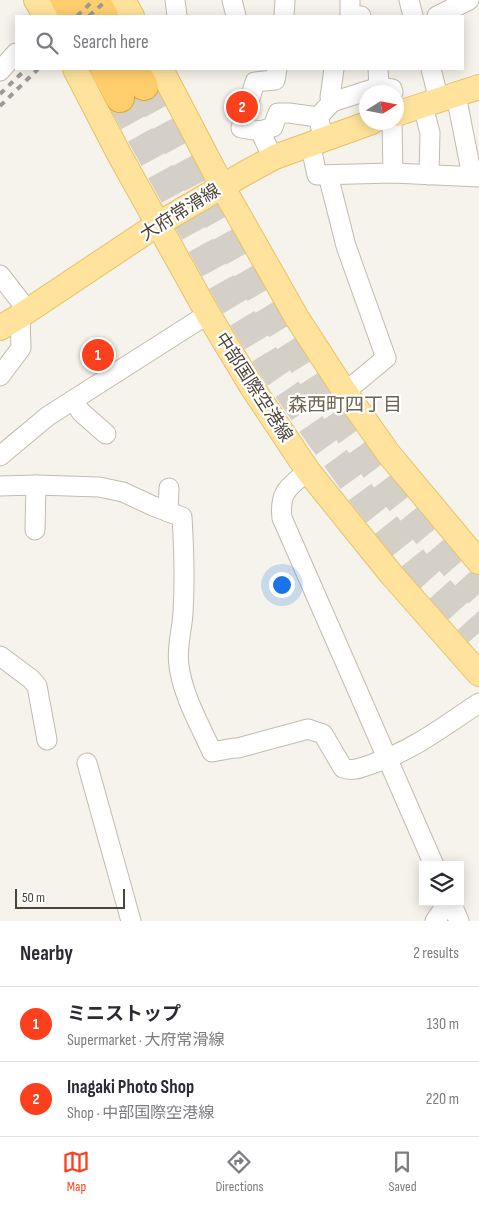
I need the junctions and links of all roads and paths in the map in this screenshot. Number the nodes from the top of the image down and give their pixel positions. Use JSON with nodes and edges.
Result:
{"nodes":[{"id":1,"x":36,"y":0,"type":"edge"},
{"id":2,"x":65,"y":0,"type":"edge"},
{"id":3,"x":95,"y":0,"type":"edge"},
{"id":4,"x":123,"y":0,"type":"edge"},
{"id":5,"x":175,"y":0,"type":"edge"},
{"id":6,"x":232,"y":0,"type":"edge"},
{"id":7,"x":285,"y":0,"type":"edge"},
{"id":8,"x":350,"y":0,"type":"edge"},
{"id":9,"x":409,"y":0,"type":"edge"},
{"id":10,"x":458,"y":3,"type":"edge"},
{"id":11,"x":45,"y":15,"type":"edge"},
{"id":12,"x":73,"y":15,"type":"edge"},
{"id":13,"x":103,"y":15,"type":"edge"},
{"id":14,"x":131,"y":15,"type":"edge"},
{"id":15,"x":177,"y":15,"type":"edge"},
{"id":16,"x":236,"y":15,"type":"edge"},
{"id":17,"x":284,"y":15,"type":"edge"},
{"id":18,"x":350,"y":15,"type":"edge"},
{"id":19,"x":414,"y":15,"type":"edge"},
{"id":20,"x":440,"y":15,"type":"edge"},
{"id":21,"x":15,"y":54,"type":"edge"},
{"id":22,"x":75,"y":70,"type":"edge"},
{"id":23,"x":107,"y":70,"type":"edge"},
{"id":24,"x":277,"y":70,"type":"edge"},
{"id":25,"x":334,"y":70,"type":"edge"},
{"id":26,"x":431,"y":70,"type":"edge"},
{"id":27,"x":0,"y":71,"type":"edge"},
{"id":28,"x":250,"y":76,"type":"edge"},
{"id":29,"x":140,"y":80,"type":"edge"},
{"id":30,"x":383,"y":83,"type":"edge"},
{"id":31,"x":479,"y":87,"type":"edge"},
{"id":32,"x":439,"y":100,"type":"junction"},
{"id":33,"x":332,"y":102,"type":"junction"},
{"id":34,"x":404,"y":112,"type":"edge"},
{"id":35,"x":359,"y":125,"type":"edge"},
{"id":36,"x":392,"y":130,"type":"edge"},
{"id":37,"x":260,"y":131,"type":"junction"},
{"id":38,"x":317,"y":133,"type":"junction"},
{"id":39,"x":273,"y":158,"type":"junction"},
{"id":40,"x":393,"y":173,"type":"junction"},
{"id":41,"x":328,"y":175,"type":"junction"},
{"id":42,"x":429,"y":175,"type":"junction"},
{"id":43,"x":475,"y":177,"type":"edge"},
{"id":44,"x":222,"y":186,"type":"junction"},
{"id":45,"x":158,"y":224,"type":"junction"},
{"id":46,"x":0,"y":275,"type":"edge"},
{"id":47,"x":208,"y":314,"type":"junction"},
{"id":48,"x":16,"y":318,"type":"edge"},
{"id":49,"x":0,"y":376,"type":"edge"},
{"id":50,"x":344,"y":392,"type":"junction"},
{"id":51,"x":73,"y":400,"type":"junction"},
{"id":52,"x":106,"y":434,"type":"dead end"},
{"id":53,"x":0,"y":456,"type":"edge"},
{"id":54,"x":308,"y":471,"type":"junction"},
{"id":55,"x":36,"y":485,"type":"junction"},
{"id":56,"x":0,"y":486,"type":"edge"},
{"id":57,"x":169,"y":488,"type":"dead end"},
{"id":58,"x":168,"y":512,"type":"junction"},
{"id":59,"x":35,"y":530,"type":"dead end"},
{"id":60,"x":479,"y":562,"type":"edge"},
{"id":61,"x":0,"y":656,"type":"edge"},
{"id":62,"x":479,"y":674,"type":"edge"},
{"id":63,"x":479,"y":702,"type":"edge"},
{"id":64,"x":47,"y":740,"type":"dead end"},
{"id":65,"x":389,"y":758,"type":"junction"},
{"id":66,"x":87,"y":763,"type":"dead end"},
{"id":67,"x":432,"y":861,"type":"edge"},
{"id":68,"x":446,"y":906,"type":"edge"},
{"id":69,"x":451,"y":906,"type":"edge"},
{"id":70,"x":131,"y":921,"type":"edge"},
{"id":71,"x":435,"y":921,"type":"edge"},
{"id":72,"x":459,"y":921,"type":"edge"}],
"edges":[{"from":1,"to":11,"type":"main road"},
{"from":2,"to":12,"type":"highway"},
{"from":3,"to":13,"type":"highway"},
{"from":4,"to":14,"type":"main road"},
{"from":5,"to":15,"type":"street"},
{"from":6,"to":16,"type":"street"},
{"from":7,"to":17,"type":"street"},
{"from":8,"to":18,"type":"street"},
{"from":9,"to":19,"type":"street"},
{"from":10,"to":20,"type":"street"},
{"from":21,"to":27,"type":"street"},
{"from":22,"to":45,"type":"main road","name":"中部国際空港線"},
{"from":23,"to":29,"type":"highway"},
{"from":24,"to":28,"type":"street"},
{"from":25,"to":33,"type":"street"},
{"from":26,"to":32,"type":"street"},
{"from":28,"to":37,"type":"street"},
{"from":29,"to":44,"type":"main road"},
{"from":30,"to":33,"type":"street"},
{"from":31,"to":32,"type":"main road"},
{"from":32,"to":34,"type":"main road"},
{"from":32,"to":42,"type":"street"},
{"from":32,"to":43,"type":"street"},
{"from":33,"to":38,"type":"street"},
{"from":35,"to":38,"type":"main road","name":"大府常滑線"},
{"from":36,"to":40,"type":"street"},
{"from":37,"to":38,"type":"street"},
{"from":37,"to":39,"type":"street"},
{"from":38,"to":39,"type":"main road","name":"大府常滑線"},
{"from":38,"to":41,"type":"street"},
{"from":39,"to":44,"type":"main road","name":"大府常滑線"},
{"from":40,"to":41,"type":"street"},
{"from":40,"to":42,"type":"street"},
{"from":41,"to":50,"type":"street"},
{"from":42,"to":43,"type":"street"},
{"from":44,"to":45,"type":"main road","name":"大府常滑線"},
{"from":44,"to":50,"type":"main road"},
{"from":45,"to":47,"type":"main road","name":"中部国際空港線"},
{"from":45,"to":48,"type":"main road","name":"大府常滑線"},
{"from":46,"to":48,"type":"street"},
{"from":47,"to":51,"type":"street"},
{"from":47,"to":54,"type":"main road","name":"中部国際空港線"},
{"from":48,"to":49,"type":"street"},
{"from":50,"to":60,"type":"main road"},
{"from":51,"to":52,"type":"street"},
{"from":51,"to":53,"type":"street"},
{"from":54,"to":62,"type":"main road","name":"中部国際空港線"},
{"from":54,"to":65,"type":"street"},
{"from":55,"to":56,"type":"street"},
{"from":55,"to":58,"type":"street"},
{"from":55,"to":59,"type":"street"},
{"from":57,"to":58,"type":"street"},
{"from":58,"to":65,"type":"street"},
{"from":61,"to":64,"type":"street"},
{"from":63,"to":65,"type":"street"},
{"from":65,"to":67,"type":"street"},
{"from":66,"to":70,"type":"street"},
{"from":68,"to":71,"type":"street"},
{"from":69,"to":72,"type":"street"}]}
